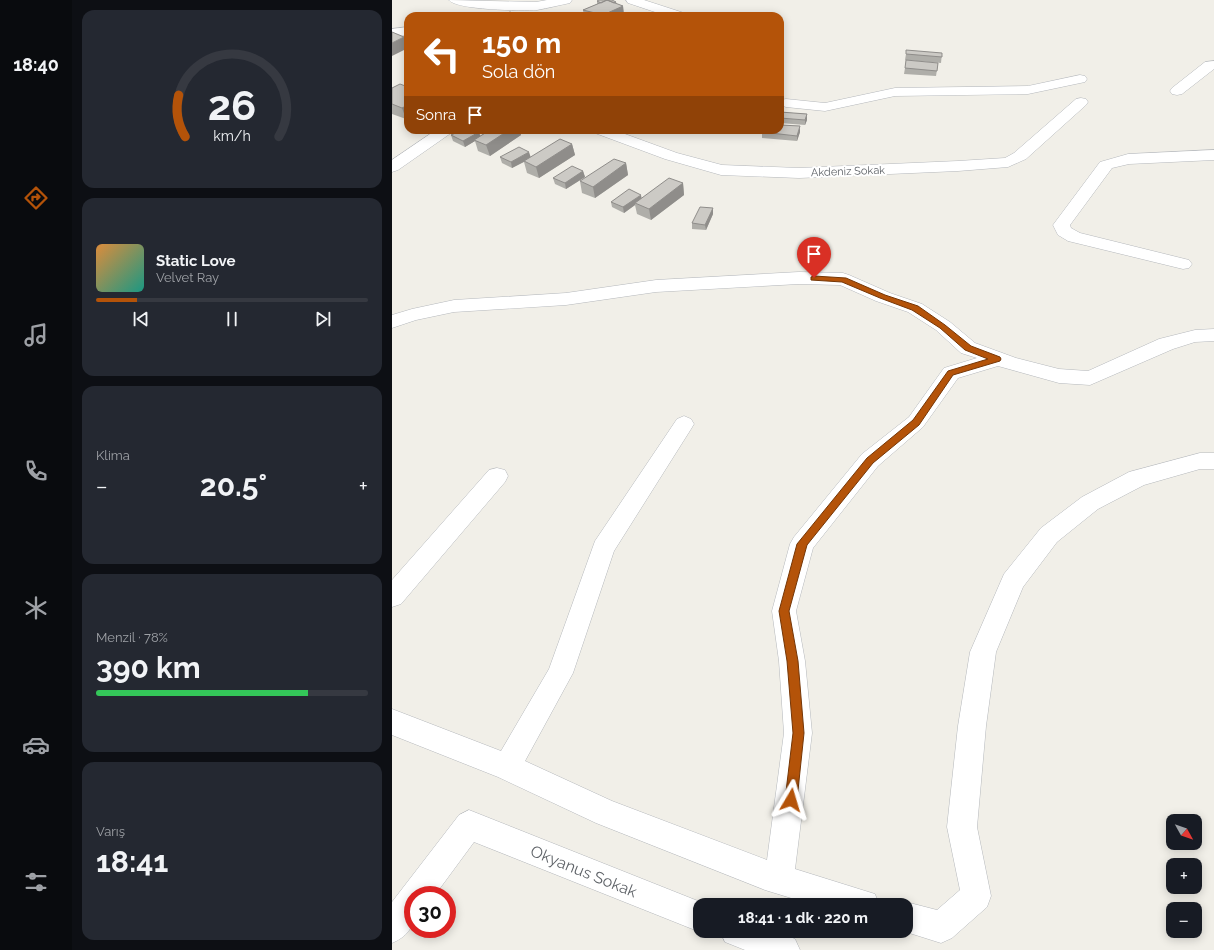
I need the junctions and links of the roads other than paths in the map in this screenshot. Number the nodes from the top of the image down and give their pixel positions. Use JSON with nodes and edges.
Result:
{"nodes":[{"id":1,"x":566,"y":0,"type":"edge"},
{"id":2,"x":632,"y":0,"type":"edge"},
{"id":3,"x":463,"y":7,"type":"edge"},
{"id":4,"x":667,"y":12,"type":"edge"},
{"id":5,"x":404,"y":32,"type":"edge"},
{"id":6,"x":392,"y":33,"type":"edge"},
{"id":7,"x":1214,"y":65,"type":"edge"},
{"id":8,"x":1080,"y":79,"type":"dead end"},
{"id":9,"x":1028,"y":90,"type":"junction"},
{"id":10,"x":1177,"y":92,"type":"dead end"},
{"id":11,"x":786,"y":103,"type":"dead end"},
{"id":12,"x":440,"y":134,"type":"edge"},
{"id":13,"x":611,"y":134,"type":"edge"},
{"id":14,"x":1214,"y":155,"type":"edge"},
{"id":15,"x":392,"y":167,"type":"edge"},
{"id":16,"x":1183,"y":264,"type":"dead end"},
{"id":17,"x":392,"y":322,"type":"edge"},
{"id":18,"x":1214,"y":335,"type":"edge"},
{"id":19,"x":997,"y":359,"type":"junction"},
{"id":20,"x":684,"y":424,"type":"dead end"},
{"id":21,"x":1214,"y":461,"type":"edge"},
{"id":22,"x":497,"y":476,"type":"dead end"},
{"id":23,"x":392,"y":597,"type":"edge"},
{"id":24,"x":392,"y":722,"type":"edge"},
{"id":25,"x":507,"y":767,"type":"junction"},
{"id":26,"x":779,"y":879,"type":"junction"},
{"id":27,"x":423,"y":886,"type":"edge"},
{"id":28,"x":841,"y":898,"type":"edge"},
{"id":29,"x":404,"y":911,"type":"edge"},
{"id":30,"x":693,"y":914,"type":"edge"},
{"id":31,"x":913,"y":919,"type":"edge"},
{"id":32,"x":392,"y":927,"type":"edge"},
{"id":33,"x":754,"y":938,"type":"edge"},
{"id":34,"x":784,"y":950,"type":"edge"}],
"edges":[{"from":1,"to":3,"type":"street"},
{"from":2,"to":4,"type":"street"},
{"from":5,"to":6,"type":"street"},
{"from":7,"to":10,"type":"street"},
{"from":8,"to":9,"type":"street"},
{"from":9,"to":11,"type":"street"},
{"from":9,"to":13,"type":"street","name":"Akdeniz Sokak"},
{"from":12,"to":15,"type":"street"},
{"from":14,"to":16,"type":"street"},
{"from":17,"to":19,"type":"street"},
{"from":18,"to":19,"type":"street"},
{"from":19,"to":26,"type":"street"},
{"from":20,"to":25,"type":"street"},
{"from":21,"to":31,"type":"street"},
{"from":22,"to":23,"type":"street"},
{"from":24,"to":25,"type":"street"},
{"from":25,"to":26,"type":"street"},
{"from":26,"to":28,"type":"street"},
{"from":27,"to":30,"type":"street","name":"Okyanus Sokak"},
{"from":29,"to":32,"type":"street"},
{"from":33,"to":34,"type":"street"}]}
